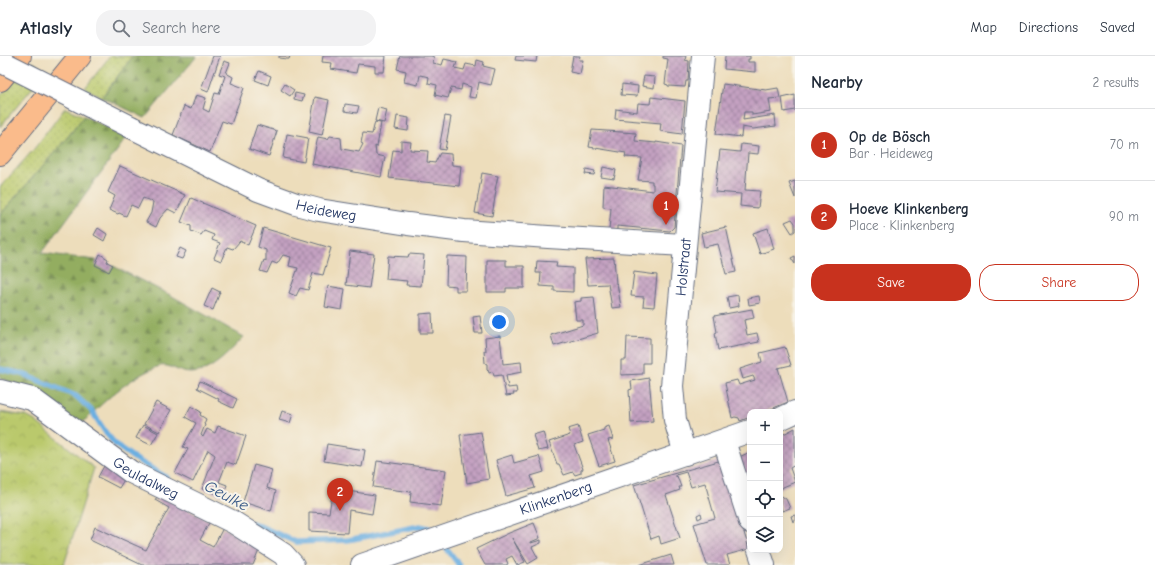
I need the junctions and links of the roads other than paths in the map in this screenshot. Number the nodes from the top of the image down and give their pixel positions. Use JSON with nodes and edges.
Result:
{"nodes":[{"id":1,"x":20,"y":56,"type":"edge"},
{"id":2,"x":80,"y":56,"type":"edge"},
{"id":3,"x":703,"y":56,"type":"edge"},
{"id":4,"x":0,"y":62,"type":"edge"},
{"id":5,"x":0,"y":80,"type":"edge"},
{"id":6,"x":0,"y":154,"type":"edge"},
{"id":7,"x":684,"y":245,"type":"junction"},
{"id":8,"x":0,"y":391,"type":"edge"},
{"id":9,"x":795,"y":412,"type":"edge"},
{"id":10,"x":783,"y":418,"type":"edge"},
{"id":11,"x":747,"y":432,"type":"edge"},
{"id":12,"x":724,"y":441,"type":"junction"},
{"id":13,"x":684,"y":454,"type":"junction"},
{"id":14,"x":748,"y":517,"type":"edge"},
{"id":15,"x":760,"y":553,"type":"edge"},
{"id":16,"x":293,"y":565,"type":"edge"},
{"id":17,"x":362,"y":565,"type":"edge"},
{"id":18,"x":764,"y":565,"type":"edge"}],
"edges":[{"from":1,"to":5,"type":"highway"},
{"from":2,"to":6,"type":"highway"},
{"from":3,"to":7,"type":"street","name":"Holstraat"},
{"from":4,"to":7,"type":"street","name":"Heideweg","bridge":true},
{"from":7,"to":13,"type":"street","name":"Holstraat"},
{"from":8,"to":16,"type":"street","name":"Geuldalweg"},
{"from":9,"to":10,"type":"street"},
{"from":11,"to":12,"type":"street","name":"Klinkenberg"},
{"from":12,"to":13,"type":"street","name":"Klinkenberg"},
{"from":12,"to":14,"type":"street"},
{"from":13,"to":17,"type":"street","name":"Klinkenberg"},
{"from":15,"to":18,"type":"street"}]}
